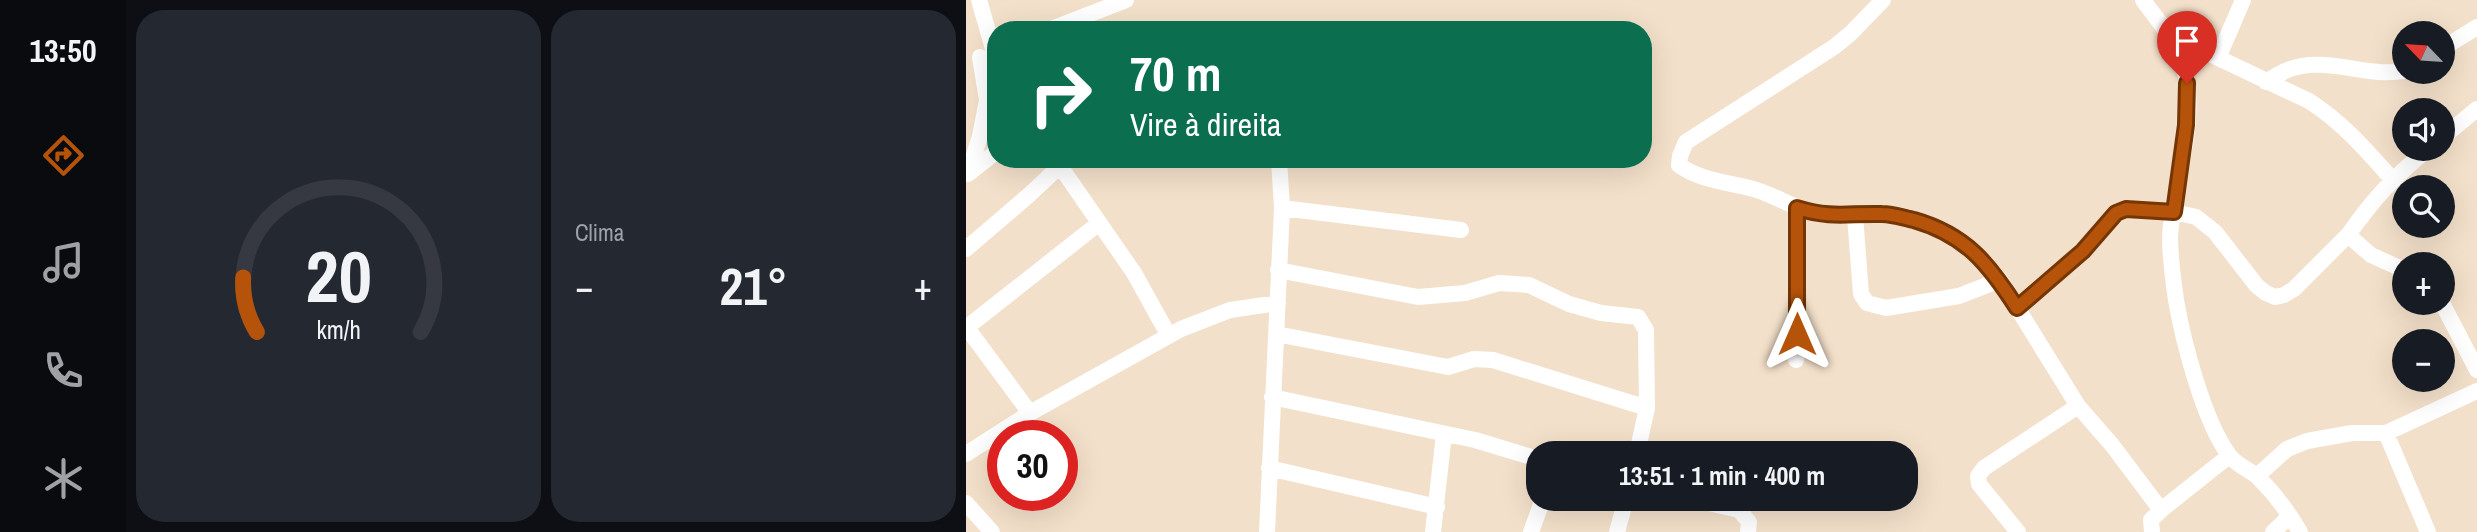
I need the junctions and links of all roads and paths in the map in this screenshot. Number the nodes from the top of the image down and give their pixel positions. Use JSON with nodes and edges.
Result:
{"nodes":[{"id":1,"x":979,"y":0,"type":"edge"},
{"id":2,"x":1126,"y":0,"type":"edge"},
{"id":3,"x":1883,"y":0,"type":"edge"},
{"id":4,"x":2143,"y":0,"type":"edge"},
{"id":5,"x":2243,"y":0,"type":"edge"},
{"id":6,"x":1090,"y":6,"type":"edge"},
{"id":7,"x":1064,"y":21,"type":"edge"},
{"id":8,"x":2477,"y":27,"type":"edge"},
{"id":9,"x":2165,"y":33,"type":"junction"},
{"id":10,"x":2455,"y":41,"type":"edge"},
{"id":11,"x":984,"y":56,"type":"edge"},
{"id":12,"x":2218,"y":58,"type":"junction"},
{"id":13,"x":2392,"y":72,"type":"edge"},
{"id":14,"x":2266,"y":82,"type":"junction"},
{"id":15,"x":987,"y":89,"type":"edge"},
{"id":16,"x":987,"y":104,"type":"edge"},
{"id":17,"x":2477,"y":109,"type":"edge"},
{"id":18,"x":2455,"y":127,"type":"edge"},
{"id":19,"x":987,"y":159,"type":"edge"},
{"id":20,"x":2414,"y":161,"type":"edge"},
{"id":21,"x":1059,"y":168,"type":"edge"},
{"id":22,"x":1069,"y":168,"type":"edge"},
{"id":23,"x":1280,"y":168,"type":"edge"},
{"id":24,"x":967,"y":175,"type":"edge"},
{"id":25,"x":2397,"y":175,"type":"edge"},
{"id":26,"x":2392,"y":179,"type":"joint"},
{"id":27,"x":1282,"y":208,"type":"junction"},
{"id":28,"x":1797,"y":208,"type":"junction"},
{"id":29,"x":2174,"y":212,"type":"junction"},
{"id":30,"x":1855,"y":216,"type":"junction"},
{"id":31,"x":1098,"y":224,"type":"junction"},
{"id":32,"x":1461,"y":230,"type":"dead end"},
{"id":33,"x":2348,"y":235,"type":"junction"},
{"id":34,"x":966,"y":249,"type":"edge"},
{"id":35,"x":2392,"y":265,"type":"edge"},
{"id":36,"x":1278,"y":270,"type":"junction"},
{"id":37,"x":2000,"y":280,"type":"junction"},
{"id":38,"x":1278,"y":303,"type":"junction"},
{"id":39,"x":2017,"y":308,"type":"junction"},
{"id":40,"x":2448,"y":315,"type":"edge"},
{"id":41,"x":966,"y":328,"type":"edge"},
{"id":42,"x":1276,"y":334,"type":"junction"},
{"id":43,"x":1169,"y":335,"type":"junction"},
{"id":44,"x":1796,"y":360,"type":"dead end"},
{"id":45,"x":2477,"y":370,"type":"edge"},
{"id":46,"x":2477,"y":391,"type":"edge"},
{"id":47,"x":1272,"y":397,"type":"junction"},
{"id":48,"x":2078,"y":406,"type":"junction"},
{"id":49,"x":1647,"y":408,"type":"junction"},
{"id":50,"x":1030,"y":413,"type":"junction"},
{"id":51,"x":2386,"y":433,"type":"junction"},
{"id":52,"x":1444,"y":434,"type":"junction"},
{"id":53,"x":1640,"y":441,"type":"edge"},
{"id":54,"x":966,"y":454,"type":"edge"},
{"id":55,"x":1526,"y":455,"type":"edge"},
{"id":56,"x":2229,"y":456,"type":"junction"},
{"id":57,"x":1269,"y":468,"type":"junction"},
{"id":58,"x":2257,"y":476,"type":"junction"},
{"id":59,"x":966,"y":503,"type":"edge"},
{"id":60,"x":1437,"y":507,"type":"junction"},
{"id":61,"x":1539,"y":511,"type":"edge"},
{"id":62,"x":1623,"y":511,"type":"edge"},
{"id":63,"x":1740,"y":511,"type":"edge"},
{"id":64,"x":2290,"y":516,"type":"junction"},
{"id":65,"x":2155,"y":521,"type":"edge"},
{"id":66,"x":992,"y":532,"type":"edge"},
{"id":67,"x":1267,"y":532,"type":"edge"},
{"id":68,"x":1433,"y":532,"type":"edge"},
{"id":69,"x":1531,"y":532,"type":"edge"},
{"id":70,"x":1617,"y":532,"type":"edge"},
{"id":71,"x":1748,"y":532,"type":"edge"},
{"id":72,"x":2018,"y":532,"type":"edge"},
{"id":73,"x":2137,"y":532,"type":"edge"},
{"id":74,"x":2273,"y":532,"type":"edge"},
{"id":75,"x":2300,"y":532,"type":"edge"},
{"id":76,"x":2428,"y":532,"type":"edge"}],
"edges":[{"from":1,"to":11,"type":"street"},
{"from":2,"to":6,"type":"street"},
{"from":3,"to":28,"type":"street"},
{"from":4,"to":9,"type":"street"},
{"from":5,"to":12,"type":"street"},
{"from":6,"to":7,"type":"street"},
{"from":8,"to":10,"type":"street"},
{"from":9,"to":12,"type":"street"},
{"from":9,"to":29,"type":"street"},
{"from":11,"to":15,"type":"street"},
{"from":12,"to":14,"type":"street"},
{"from":13,"to":14,"type":"street"},
{"from":14,"to":26,"type":"street"},
{"from":16,"to":24,"type":"street"},
{"from":17,"to":18,"type":"street"},
{"from":19,"to":24,"type":"street"},
{"from":20,"to":25,"type":"street"},
{"from":21,"to":34,"type":"street"},
{"from":22,"to":31,"type":"street"},
{"from":23,"to":27,"type":"street"},
{"from":26,"to":33,"type":"street"},
{"from":27,"to":32,"type":"street"},
{"from":27,"to":36,"type":"street"},
{"from":28,"to":30,"type":"street"},
{"from":28,"to":44,"type":"street"},
{"from":29,"to":33,"type":"street"},
{"from":29,"to":39,"type":"street"},
{"from":29,"to":56,"type":"street"},
{"from":30,"to":37,"type":"street"},
{"from":30,"to":37,"type":"street"},
{"from":31,"to":41,"type":"street"},
{"from":31,"to":43,"type":"street"},
{"from":33,"to":35,"type":"street"},
{"from":36,"to":38,"type":"street"},
{"from":36,"to":49,"type":"street"},
{"from":37,"to":39,"type":"street"},
{"from":38,"to":42,"type":"street"},
{"from":38,"to":43,"type":"street"},
{"from":39,"to":48,"type":"street"},
{"from":40,"to":45,"type":"street"},
{"from":41,"to":50,"type":"street"},
{"from":42,"to":47,"type":"street"},
{"from":42,"to":49,"type":"street"},
{"from":43,"to":50,"type":"street"},
{"from":46,"to":51,"type":"street"},
{"from":47,"to":52,"type":"street"},
{"from":47,"to":57,"type":"street"},
{"from":48,"to":65,"type":"street"},
{"from":48,"to":72,"type":"street"},
{"from":49,"to":53,"type":"street"},
{"from":50,"to":54,"type":"street"},
{"from":51,"to":58,"type":"street"},
{"from":51,"to":76,"type":"street"},
{"from":52,"to":55,"type":"street"},
{"from":52,"to":60,"type":"street"},
{"from":56,"to":58,"type":"street"},
{"from":56,"to":65,"type":"street"},
{"from":57,"to":60,"type":"street"},
{"from":57,"to":67,"type":"street"},
{"from":58,"to":64,"type":"street"},
{"from":59,"to":66,"type":"street"},
{"from":60,"to":68,"type":"street"},
{"from":61,"to":69,"type":"street"},
{"from":62,"to":70,"type":"street"},
{"from":63,"to":71,"type":"street"},
{"from":64,"to":74,"type":"street"},
{"from":64,"to":75,"type":"street"},
{"from":65,"to":73,"type":"street"}]}
